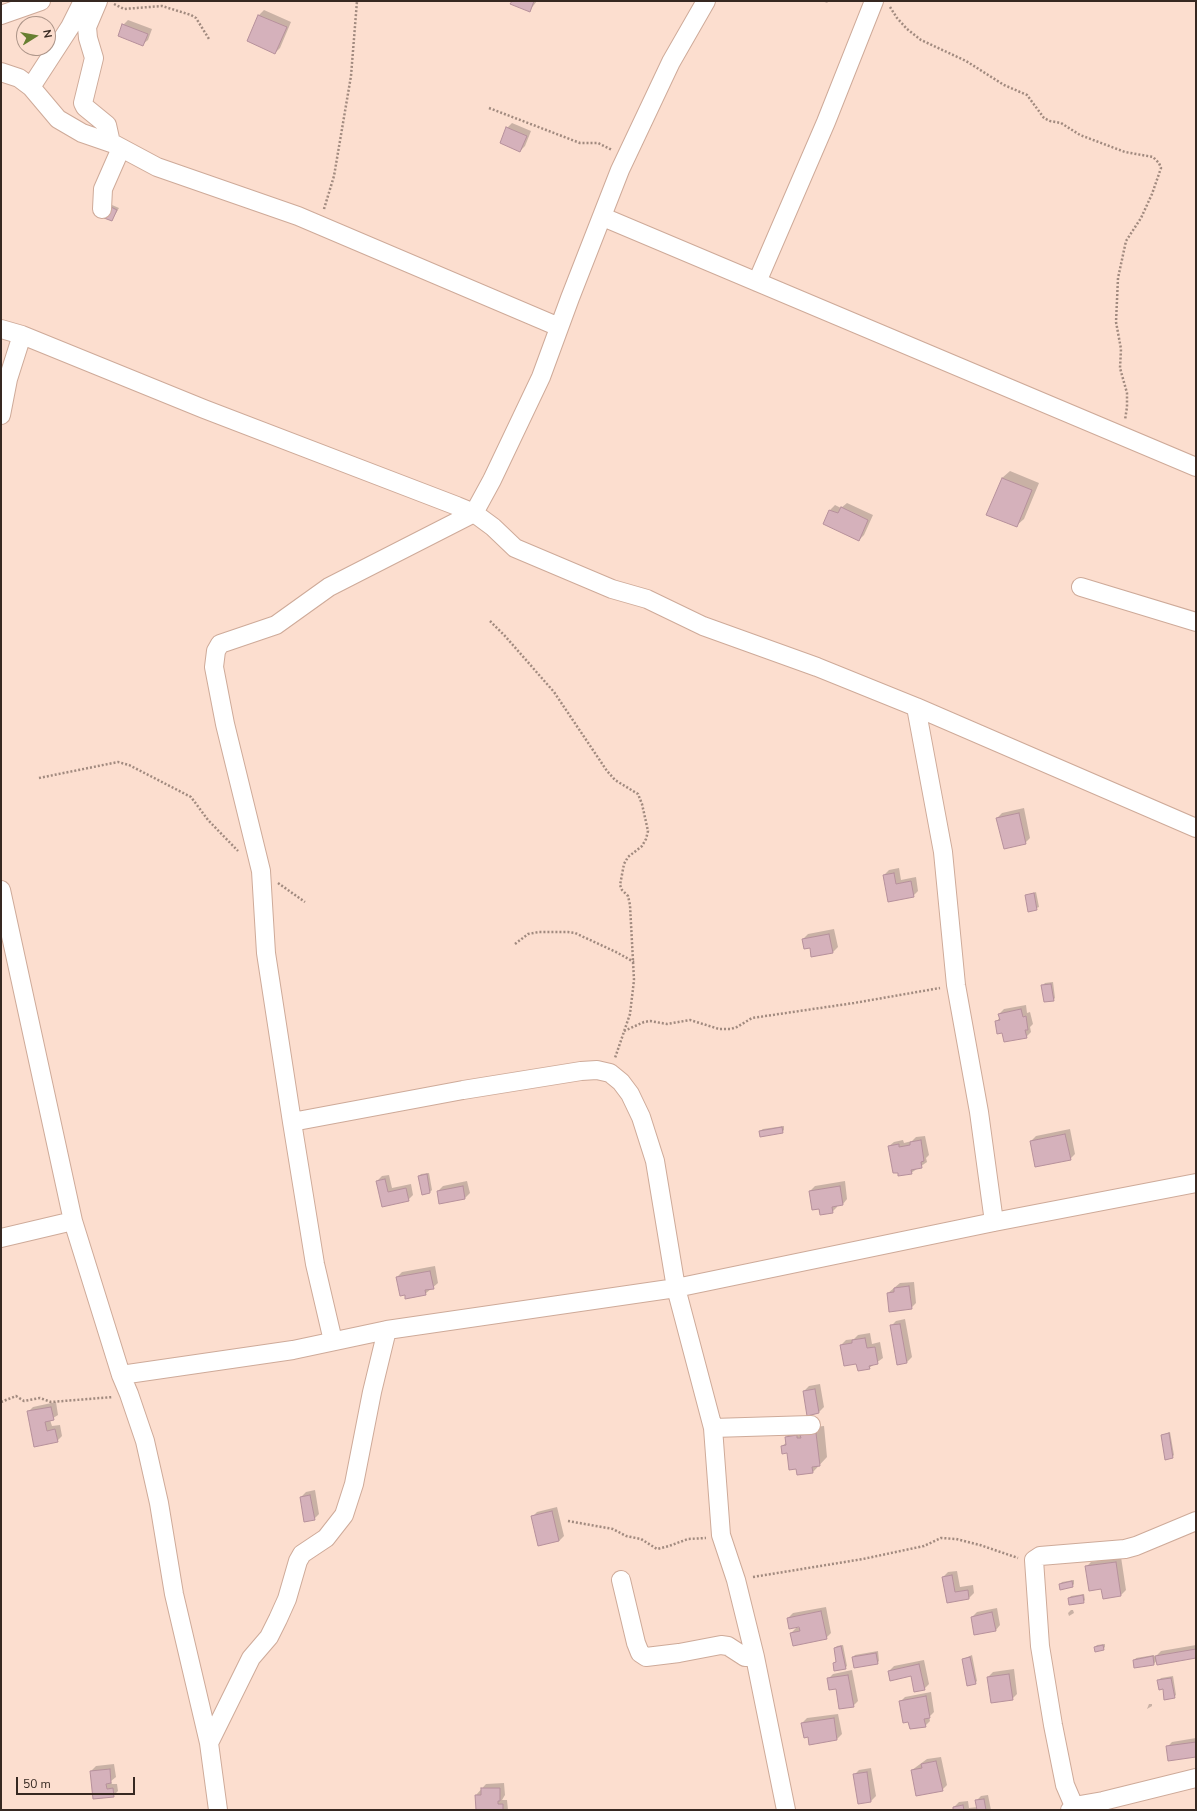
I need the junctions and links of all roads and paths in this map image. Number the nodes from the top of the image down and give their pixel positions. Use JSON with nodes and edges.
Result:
{"nodes":[{"id":1,"x":41,"y":1,"type":"edge"},
{"id":2,"x":83,"y":1,"type":"edge"},
{"id":3,"x":98,"y":1,"type":"edge"},
{"id":4,"x":111,"y":1,"type":"edge"},
{"id":5,"x":357,"y":1,"type":"edge"},
{"id":6,"x":706,"y":1,"type":"edge"},
{"id":7,"x":881,"y":2,"type":"edge"},
{"id":8,"x":1,"y":15,"type":"edge"},
{"id":9,"x":209,"y":38,"type":"dead end"},
{"id":10,"x":1,"y":72,"type":"edge"},
{"id":11,"x":31,"y":87,"type":"junction"},
{"id":12,"x":488,"y":108,"type":"dead end"},
{"id":13,"x":116,"y":146,"type":"junction"},
{"id":14,"x":626,"y":158,"type":"junction"},
{"id":15,"x":102,"y":210,"type":"dead end"},
{"id":16,"x":603,"y":217,"type":"junction"},
{"id":17,"x":317,"y":224,"type":"junction"},
{"id":18,"x":756,"y":282,"type":"junction"},
{"id":19,"x":559,"y":327,"type":"junction"},
{"id":20,"x":1,"y":329,"type":"edge"},
{"id":21,"x":22,"y":335,"type":"junction"},
{"id":22,"x":1,"y":415,"type":"edge"},
{"id":23,"x":1118,"y":434,"type":"junction"},
{"id":24,"x":1196,"y":467,"type":"edge"},
{"id":25,"x":474,"y":514,"type":"junction"},
{"id":26,"x":1081,"y":587,"type":"dead end"},
{"id":27,"x":490,"y":621,"type":"dead end"},
{"id":28,"x":1196,"y":622,"type":"edge"},
{"id":29,"x":916,"y":707,"type":"junction"},
{"id":30,"x":39,"y":778,"type":"dead end"},
{"id":31,"x":1196,"y":828,"type":"edge"},
{"id":32,"x":239,"y":851,"type":"dead end"},
{"id":33,"x":261,"y":870,"type":"junction"},
{"id":34,"x":1,"y":890,"type":"edge"},
{"id":35,"x":305,"y":902,"type":"dead end"},
{"id":36,"x":6,"y":930,"type":"edge"},
{"id":37,"x":516,"y":944,"type":"dead end"},
{"id":38,"x":634,"y":962,"type":"junction"},
{"id":39,"x":956,"y":985,"type":"junction"},
{"id":40,"x":624,"y":1032,"type":"junction"},
{"id":41,"x":610,"y":1073,"type":"junction"},
{"id":42,"x":292,"y":1122,"type":"junction"},
{"id":43,"x":1196,"y":1182,"type":"edge"},
{"id":44,"x":73,"y":1222,"type":"junction"},
{"id":45,"x":994,"y":1222,"type":"junction"},
{"id":46,"x":1,"y":1238,"type":"edge"},
{"id":47,"x":676,"y":1288,"type":"junction"},
{"id":48,"x":387,"y":1330,"type":"junction"},
{"id":49,"x":334,"y":1340,"type":"junction"},
{"id":50,"x":121,"y":1375,"type":"junction"},
{"id":51,"x":129,"y":1394,"type":"junction"},
{"id":52,"x":1,"y":1402,"type":"edge"},
{"id":53,"x":811,"y":1425,"type":"dead end"},
{"id":54,"x":713,"y":1428,"type":"junction"},
{"id":55,"x":568,"y":1521,"type":"dead end"},
{"id":56,"x":1196,"y":1521,"type":"edge"},
{"id":57,"x":721,"y":1535,"type":"junction"},
{"id":58,"x":1034,"y":1560,"type":"junction"},
{"id":59,"x":621,"y":1580,"type":"dead end"},
{"id":60,"x":736,"y":1580,"type":"junction"},
{"id":61,"x":755,"y":1657,"type":"junction"},
{"id":62,"x":209,"y":1743,"type":"junction"},
{"id":63,"x":1196,"y":1778,"type":"edge"},
{"id":64,"x":1072,"y":1808,"type":"edge"},
{"id":65,"x":218,"y":1810,"type":"edge"},
{"id":66,"x":786,"y":1810,"type":"edge"}],
"edges":[{"from":1,"to":8,"type":"street"},
{"from":2,"to":11,"type":"street"},
{"from":3,"to":13,"type":"street"},
{"from":4,"to":9,"type":"path"},
{"from":5,"to":17,"type":"path"},
{"from":6,"to":14,"type":"street"},
{"from":7,"to":18,"type":"street"},
{"from":7,"to":23,"type":"path"},
{"from":10,"to":11,"type":"street"},
{"from":11,"to":13,"type":"street"},
{"from":12,"to":14,"type":"path"},
{"from":13,"to":15,"type":"street"},
{"from":13,"to":17,"type":"street"},
{"from":14,"to":16,"type":"street"},
{"from":16,"to":18,"type":"street"},
{"from":16,"to":19,"type":"street"},
{"from":17,"to":19,"type":"street"},
{"from":18,"to":23,"type":"street"},
{"from":19,"to":25,"type":"street"},
{"from":20,"to":21,"type":"street"},
{"from":21,"to":22,"type":"street"},
{"from":21,"to":25,"type":"street"},
{"from":23,"to":24,"type":"street"},
{"from":25,"to":29,"type":"street"},
{"from":25,"to":33,"type":"street"},
{"from":26,"to":28,"type":"street"},
{"from":27,"to":38,"type":"path"},
{"from":29,"to":31,"type":"street"},
{"from":29,"to":39,"type":"street"},
{"from":30,"to":32,"type":"path"},
{"from":33,"to":35,"type":"path"},
{"from":33,"to":42,"type":"street"},
{"from":34,"to":36,"type":"street"},
{"from":36,"to":44,"type":"street"},
{"from":37,"to":38,"type":"path"},
{"from":38,"to":40,"type":"path"},
{"from":39,"to":40,"type":"path"},
{"from":39,"to":45,"type":"street"},
{"from":40,"to":41,"type":"path"},
{"from":41,"to":42,"type":"street"},
{"from":41,"to":47,"type":"street"},
{"from":42,"to":49,"type":"street"},
{"from":43,"to":45,"type":"street"},
{"from":44,"to":46,"type":"street"},
{"from":44,"to":50,"type":"street"},
{"from":45,"to":47,"type":"street"},
{"from":47,"to":48,"type":"street"},
{"from":47,"to":54,"type":"street"},
{"from":48,"to":49,"type":"street"},
{"from":48,"to":62,"type":"street"},
{"from":49,"to":50,"type":"street"},
{"from":50,"to":51,"type":"street"},
{"from":51,"to":52,"type":"path"},
{"from":51,"to":62,"type":"street"},
{"from":53,"to":54,"type":"street"},
{"from":54,"to":57,"type":"street"},
{"from":55,"to":57,"type":"path"},
{"from":56,"to":58,"type":"street"},
{"from":57,"to":60,"type":"street"},
{"from":58,"to":60,"type":"path"},
{"from":58,"to":64,"type":"street"},
{"from":59,"to":61,"type":"street"},
{"from":60,"to":61,"type":"street"},
{"from":61,"to":66,"type":"street"},
{"from":62,"to":65,"type":"street"},
{"from":63,"to":64,"type":"street"}]}
